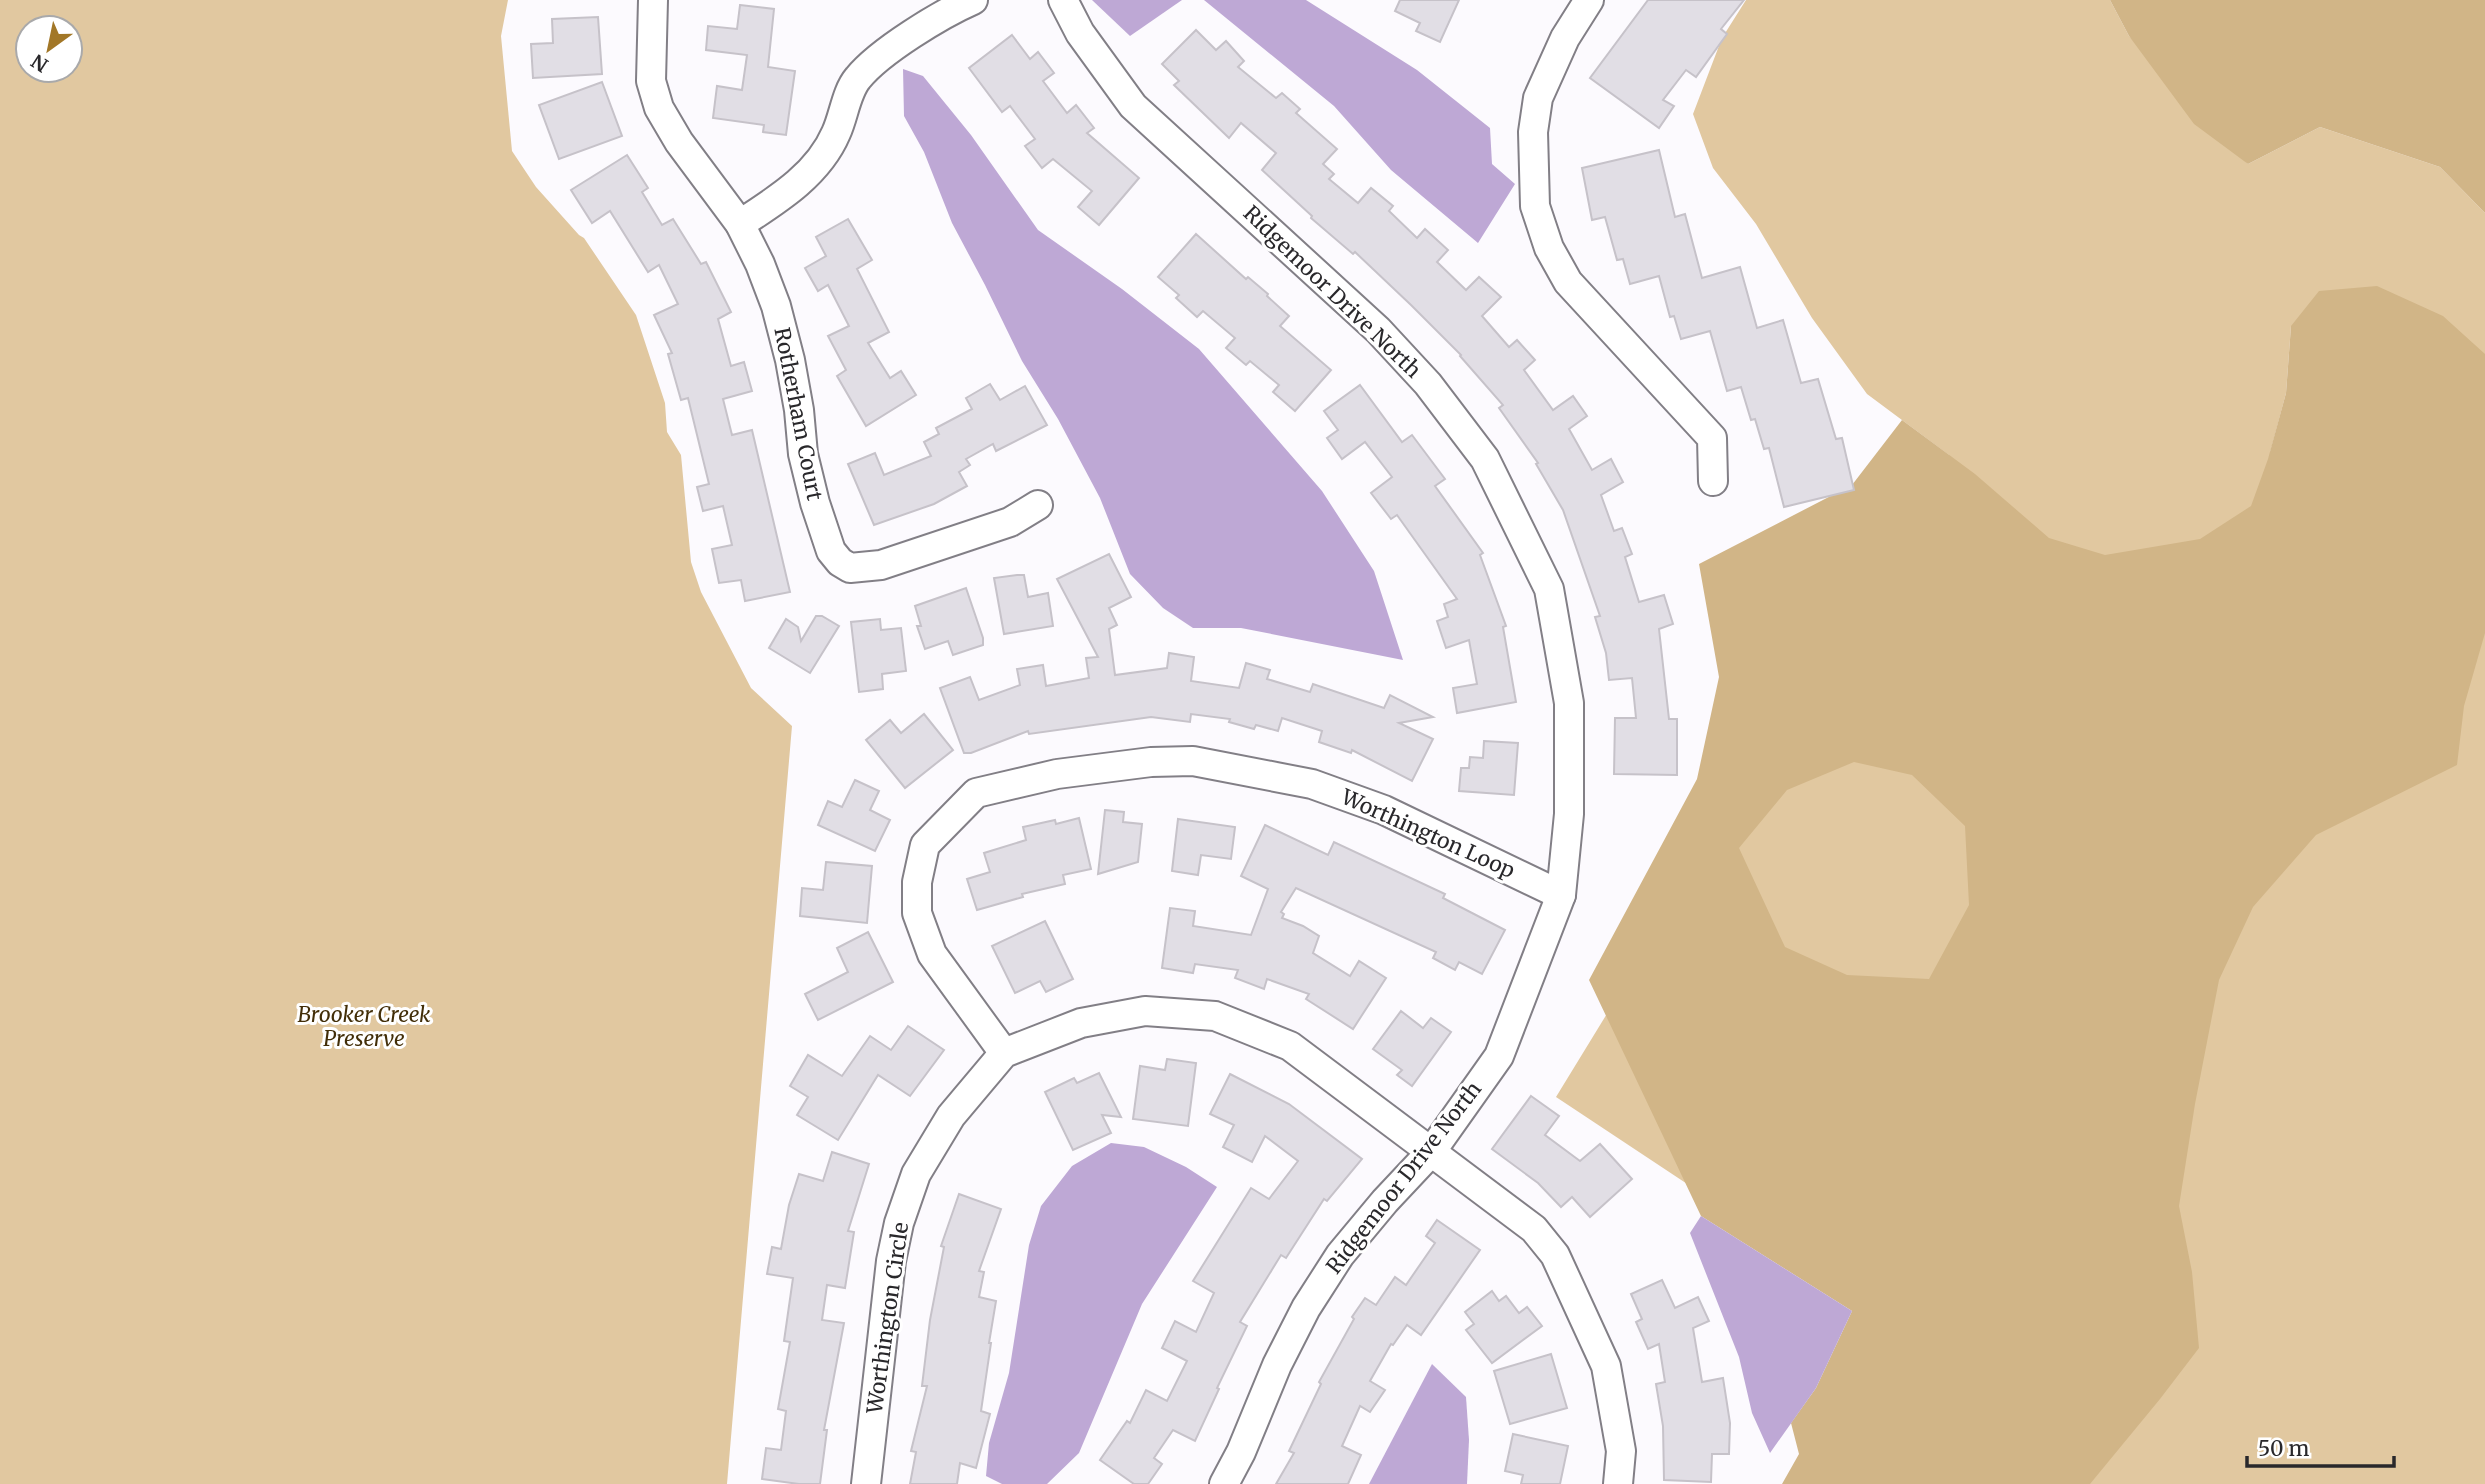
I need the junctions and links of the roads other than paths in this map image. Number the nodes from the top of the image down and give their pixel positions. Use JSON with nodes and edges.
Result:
{"nodes":[{"id":1,"x":653,"y":0,"type":"edge"},
{"id":2,"x":973,"y":0,"type":"edge"},
{"id":3,"x":1063,"y":0,"type":"edge"},
{"id":4,"x":1589,"y":0,"type":"edge"},
{"id":5,"x":740,"y":224,"type":"junction"},
{"id":6,"x":1713,"y":481,"type":"dead end"},
{"id":7,"x":1038,"y":505,"type":"dead end"},
{"id":8,"x":1561,"y":895,"type":"junction"},
{"id":9,"x":1004,"y":1053,"type":"junction"},
{"id":10,"x":1431,"y":1152,"type":"junction"},
{"id":11,"x":866,"y":1484,"type":"edge"},
{"id":12,"x":1224,"y":1484,"type":"edge"},
{"id":13,"x":1618,"y":1484,"type":"edge"}],
"edges":[{"from":1,"to":5,"type":"street","name":"Rotherham Court"},
{"from":2,"to":5,"type":"street"},
{"from":3,"to":8,"type":"street","name":"Ridgemoor Drive North"},
{"from":4,"to":6,"type":"street"},
{"from":5,"to":7,"type":"street","name":"Rotherham Court"},
{"from":8,"to":9,"type":"street","name":"Worthington Loop"},
{"from":8,"to":10,"type":"street","name":"Ridgemoor Drive North"},
{"from":9,"to":10,"type":"street","name":"Worthington Circle"},
{"from":9,"to":11,"type":"street","name":"Worthington Circle"},
{"from":10,"to":12,"type":"street","name":"Ridgemoor Drive North"},
{"from":10,"to":13,"type":"street","name":"Worthington Circle"}]}
